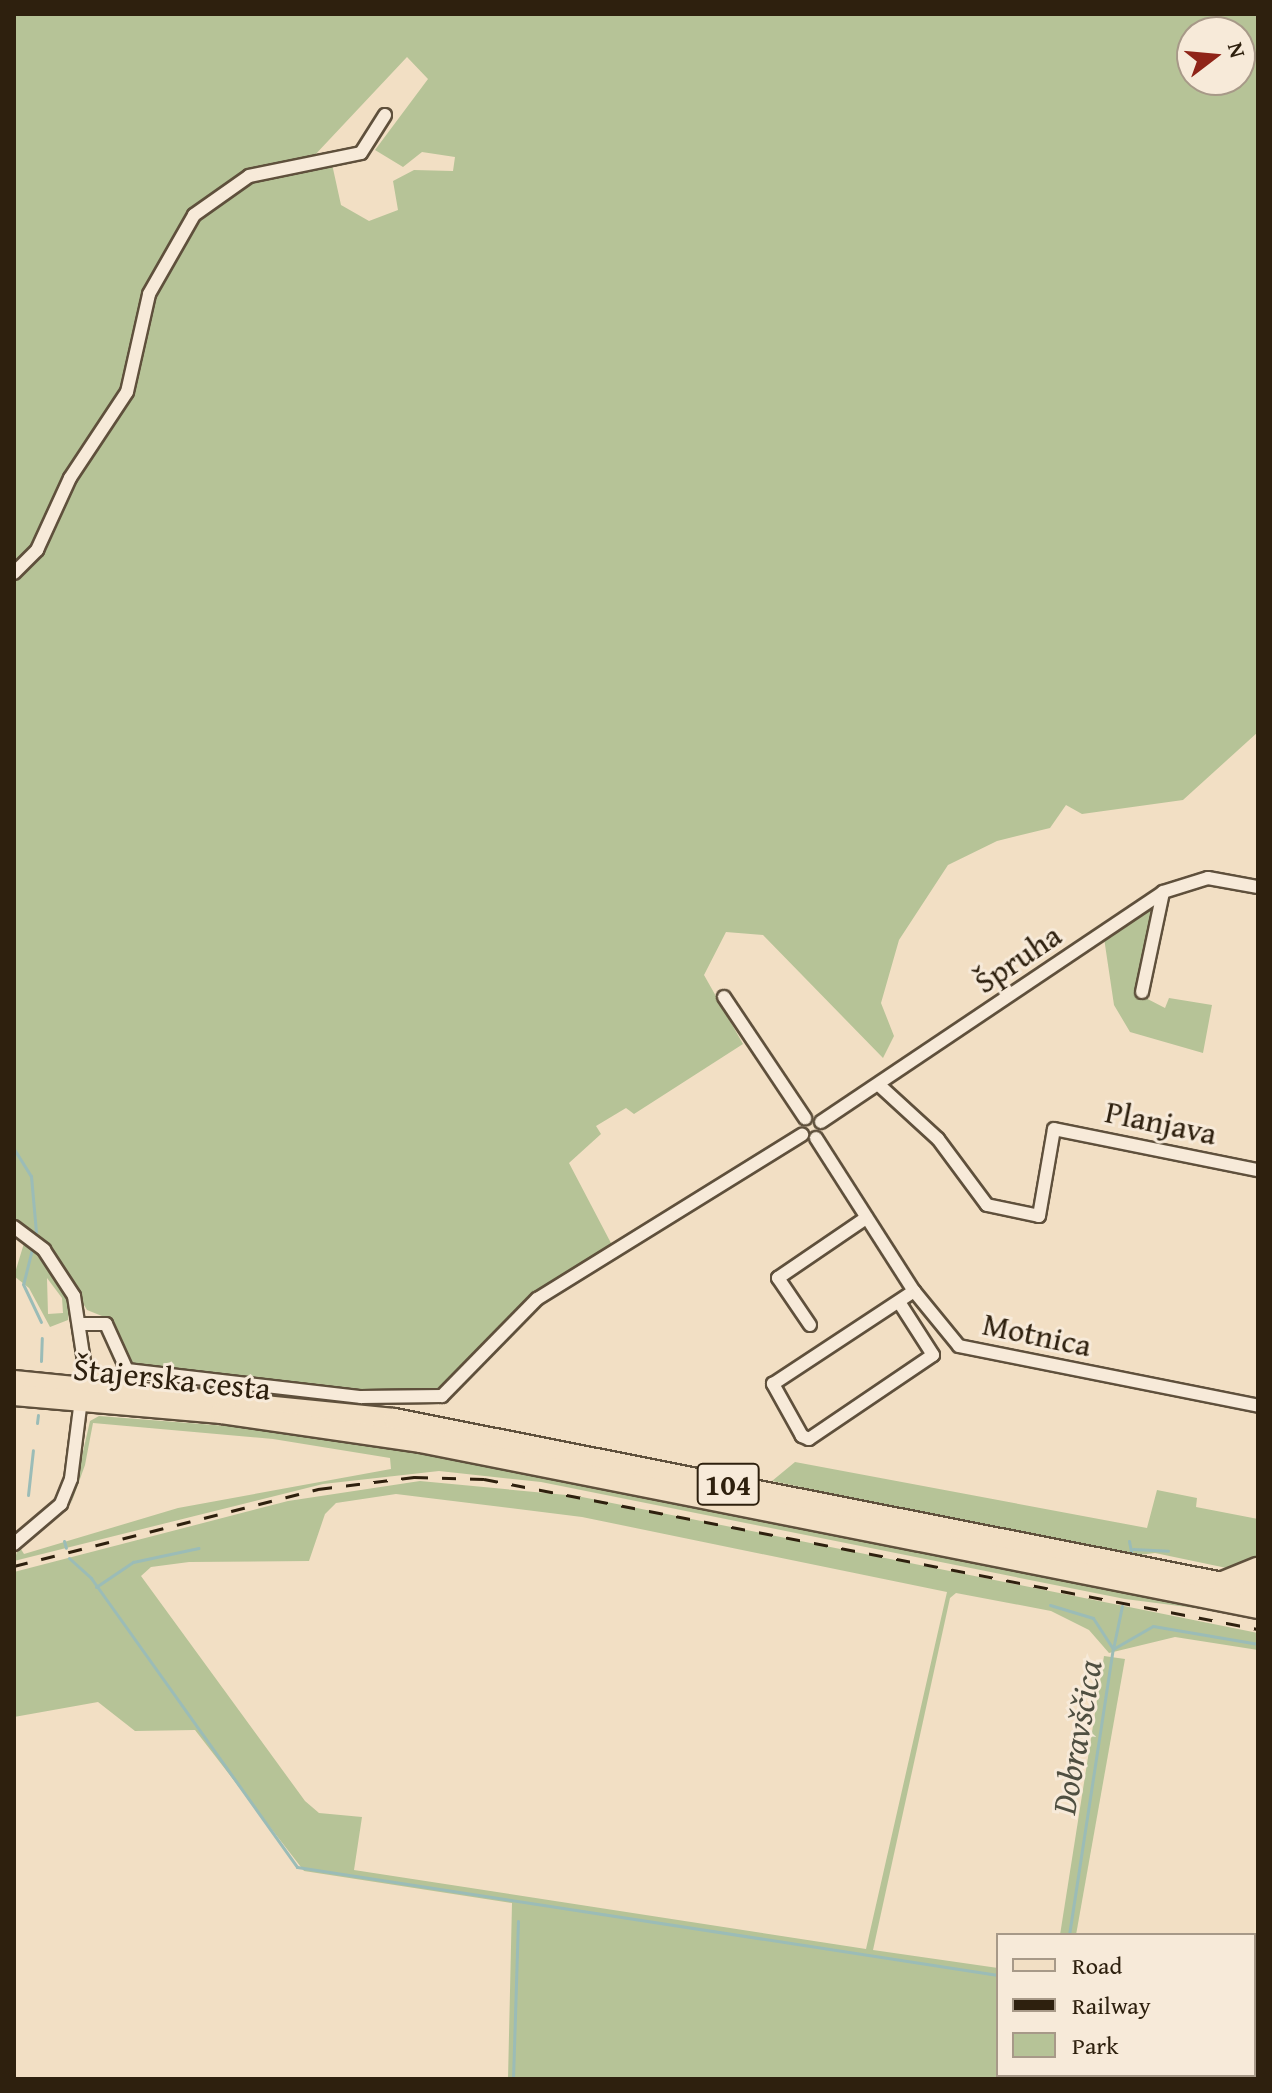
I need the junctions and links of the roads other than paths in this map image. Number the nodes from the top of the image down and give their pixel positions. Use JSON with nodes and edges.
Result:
{"nodes":[{"id":1,"x":385,"y":115,"type":"dead end"},
{"id":2,"x":14,"y":573,"type":"edge"},
{"id":3,"x":1258,"y":887,"type":"edge"},
{"id":4,"x":1163,"y":892,"type":"junction"},
{"id":5,"x":1142,"y":992,"type":"dead end"},
{"id":6,"x":724,"y":997,"type":"dead end"},
{"id":7,"x":879,"y":1085,"type":"junction"},
{"id":8,"x":805,"y":1118,"type":"junction"},
{"id":9,"x":821,"y":1122,"type":"junction"},
{"id":10,"x":802,"y":1135,"type":"junction"},
{"id":11,"x":816,"y":1138,"type":"junction"},
{"id":12,"x":1258,"y":1170,"type":"edge"},
{"id":13,"x":866,"y":1218,"type":"junction"},
{"id":14,"x":14,"y":1227,"type":"edge"},
{"id":15,"x":914,"y":1291,"type":"junction"},
{"id":16,"x":899,"y":1302,"type":"junction"},
{"id":17,"x":83,"y":1324,"type":"junction"},
{"id":18,"x":810,"y":1325,"type":"dead end"},
{"id":19,"x":14,"y":1381,"type":"edge"},
{"id":20,"x":83,"y":1392,"type":"junction"},
{"id":21,"x":14,"y":1395,"type":"edge"},
{"id":22,"x":1258,"y":1406,"type":"edge"},
{"id":23,"x":324,"y":1417,"type":"junction"},
{"id":24,"x":14,"y":1544,"type":"edge"},
{"id":25,"x":1258,"y":1568,"type":"edge"},
{"id":26,"x":1221,"y":1583,"type":"junction"},
{"id":27,"x":1258,"y":1590,"type":"edge"},
{"id":28,"x":1258,"y":1608,"type":"edge"}],
"edges":[{"from":1,"to":2,"type":"street"},
{"from":3,"to":4,"type":"street","name":"Špruha"},
{"from":4,"to":5,"type":"street"},
{"from":4,"to":7,"type":"street","name":"Špruha"},
{"from":6,"to":8,"type":"street"},
{"from":7,"to":9,"type":"street","name":"Špruha"},
{"from":7,"to":12,"type":"street","name":"Planjava"},
{"from":8,"to":9,"type":"street"},
{"from":8,"to":10,"type":"street"},
{"from":9,"to":11,"type":"street"},
{"from":10,"to":11,"type":"street"},
{"from":10,"to":17,"type":"street"},
{"from":11,"to":13,"type":"street","name":"Motnica"},
{"from":13,"to":15,"type":"street","name":"Motnica"},
{"from":13,"to":18,"type":"street"},
{"from":14,"to":17,"type":"street"},
{"from":15,"to":16,"type":"street"},
{"from":15,"to":22,"type":"street","name":"Motnica"},
{"from":16,"to":16,"type":"street"},
{"from":17,"to":20,"type":"street"},
{"from":19,"to":20,"type":"main road","name":"Štajerska cesta","number":"104"},
{"from":20,"to":21,"type":"main road","name":"Štajerska cesta","number":"104"},
{"from":20,"to":23,"type":"main road","name":"Štajerska cesta","number":"104"},
{"from":20,"to":24,"type":"street"},
{"from":23,"to":26,"type":"main road","number":"104"},
{"from":23,"to":28,"type":"main road","number":"104"},
{"from":25,"to":26,"type":"main road"},
{"from":26,"to":27,"type":"main road","number":"104"}]}
